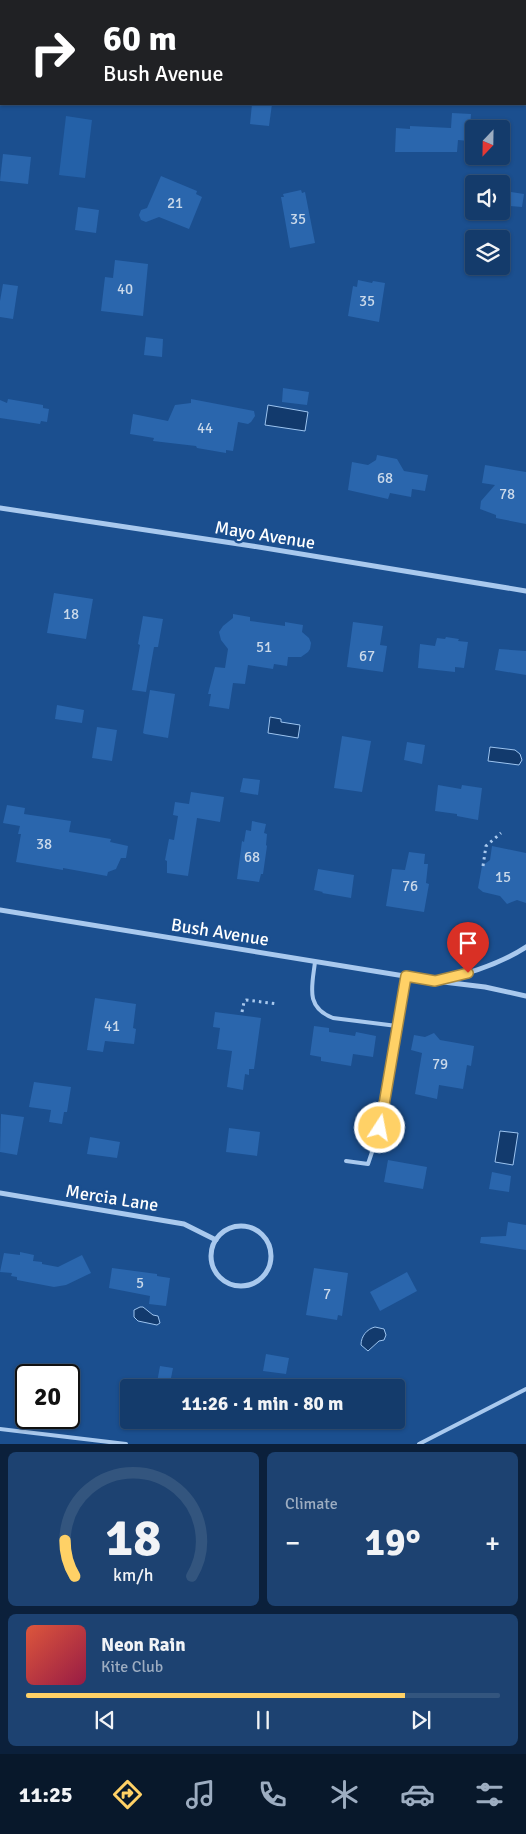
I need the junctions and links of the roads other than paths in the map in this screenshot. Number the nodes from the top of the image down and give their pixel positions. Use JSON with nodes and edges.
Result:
{"nodes":[{"id":1,"x":0,"y":508,"type":"edge"},
{"id":2,"x":526,"y":591,"type":"edge"},
{"id":3,"x":0,"y":910,"type":"edge"},
{"id":4,"x":526,"y":947,"type":"edge"},
{"id":5,"x":315,"y":962,"type":"junction"},
{"id":6,"x":406,"y":976,"type":"junction"},
{"id":7,"x":435,"y":981,"type":"junction"},
{"id":8,"x":526,"y":996,"type":"edge"},
{"id":9,"x":397,"y":1026,"type":"junction"},
{"id":10,"x":346,"y":1161,"type":"dead end"},
{"id":11,"x":0,"y":1193,"type":"edge"},
{"id":12,"x":216,"y":1240,"type":"junction"},
{"id":13,"x":526,"y":1389,"type":"edge"},
{"id":14,"x":0,"y":1429,"type":"edge"},
{"id":15,"x":126,"y":1444,"type":"edge"},
{"id":16,"x":420,"y":1444,"type":"edge"}],
"edges":[{"from":1,"to":2,"type":"street","name":"Mayo Avenue"},
{"from":3,"to":5,"type":"street","name":"Bush Avenue"},
{"from":4,"to":7,"type":"street"},
{"from":5,"to":6,"type":"street","name":"Bush Avenue"},
{"from":5,"to":9,"type":"lane"},
{"from":6,"to":7,"type":"street","name":"Bush Avenue"},
{"from":6,"to":9,"type":"lane"},
{"from":7,"to":8,"type":"street","name":"Bush Avenue"},
{"from":9,"to":10,"type":"lane"},
{"from":11,"to":12,"type":"street","name":"Mercia Lane"},
{"from":12,"to":12,"type":"street"},
{"from":13,"to":16,"type":"lane"},
{"from":14,"to":15,"type":"lane"}]}
